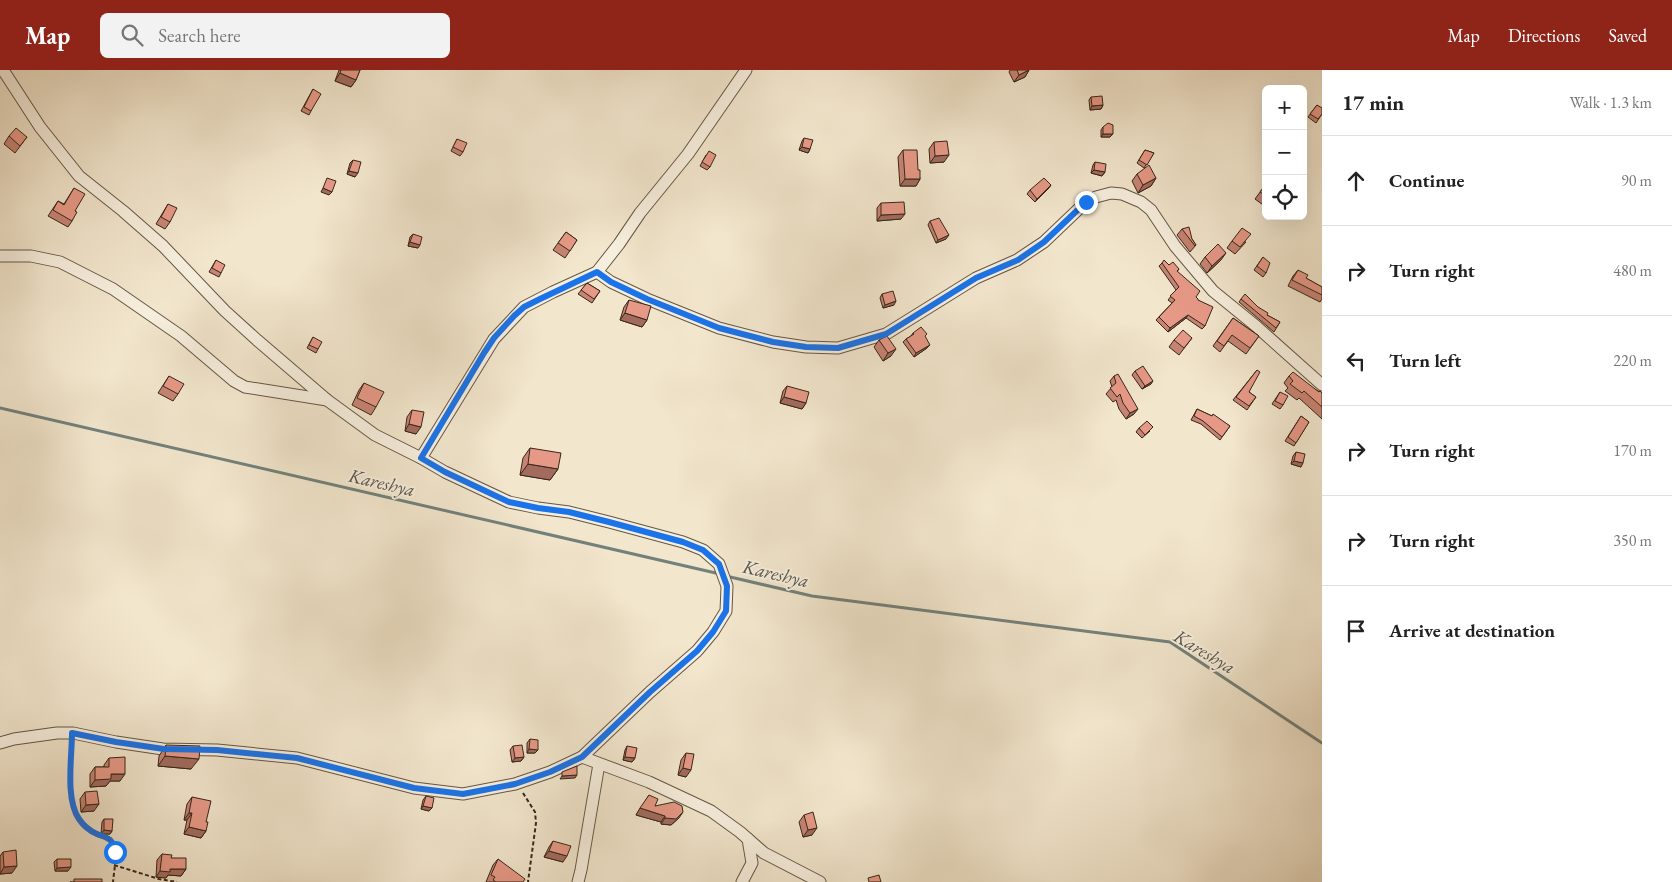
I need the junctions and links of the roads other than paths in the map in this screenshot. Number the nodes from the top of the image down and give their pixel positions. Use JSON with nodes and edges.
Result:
{"nodes":[{"id":1,"x":4,"y":70,"type":"edge"},
{"id":2,"x":746,"y":70,"type":"edge"},
{"id":3,"x":0,"y":256,"type":"edge"},
{"id":4,"x":597,"y":272,"type":"junction"},
{"id":5,"x":1322,"y":385,"type":"edge"},
{"id":6,"x":327,"y":400,"type":"junction"},
{"id":7,"x":421,"y":458,"type":"junction"},
{"id":8,"x":0,"y":743,"type":"edge"},
{"id":9,"x":582,"y":757,"type":"junction"},
{"id":10,"x":599,"y":764,"type":"junction"},
{"id":11,"x":748,"y":839,"type":"junction"},
{"id":12,"x":578,"y":882,"type":"edge"},
{"id":13,"x":742,"y":882,"type":"edge"},
{"id":14,"x":820,"y":882,"type":"edge"}],
"edges":[{"from":1,"to":6,"type":"street"},
{"from":2,"to":4,"type":"street"},
{"from":3,"to":6,"type":"street"},
{"from":4,"to":5,"type":"street"},
{"from":4,"to":7,"type":"street"},
{"from":6,"to":7,"type":"street"},
{"from":7,"to":9,"type":"street"},
{"from":8,"to":9,"type":"street"},
{"from":9,"to":10,"type":"street"},
{"from":10,"to":11,"type":"street"},
{"from":10,"to":12,"type":"street"},
{"from":11,"to":13,"type":"street"},
{"from":11,"to":14,"type":"street"}]}
